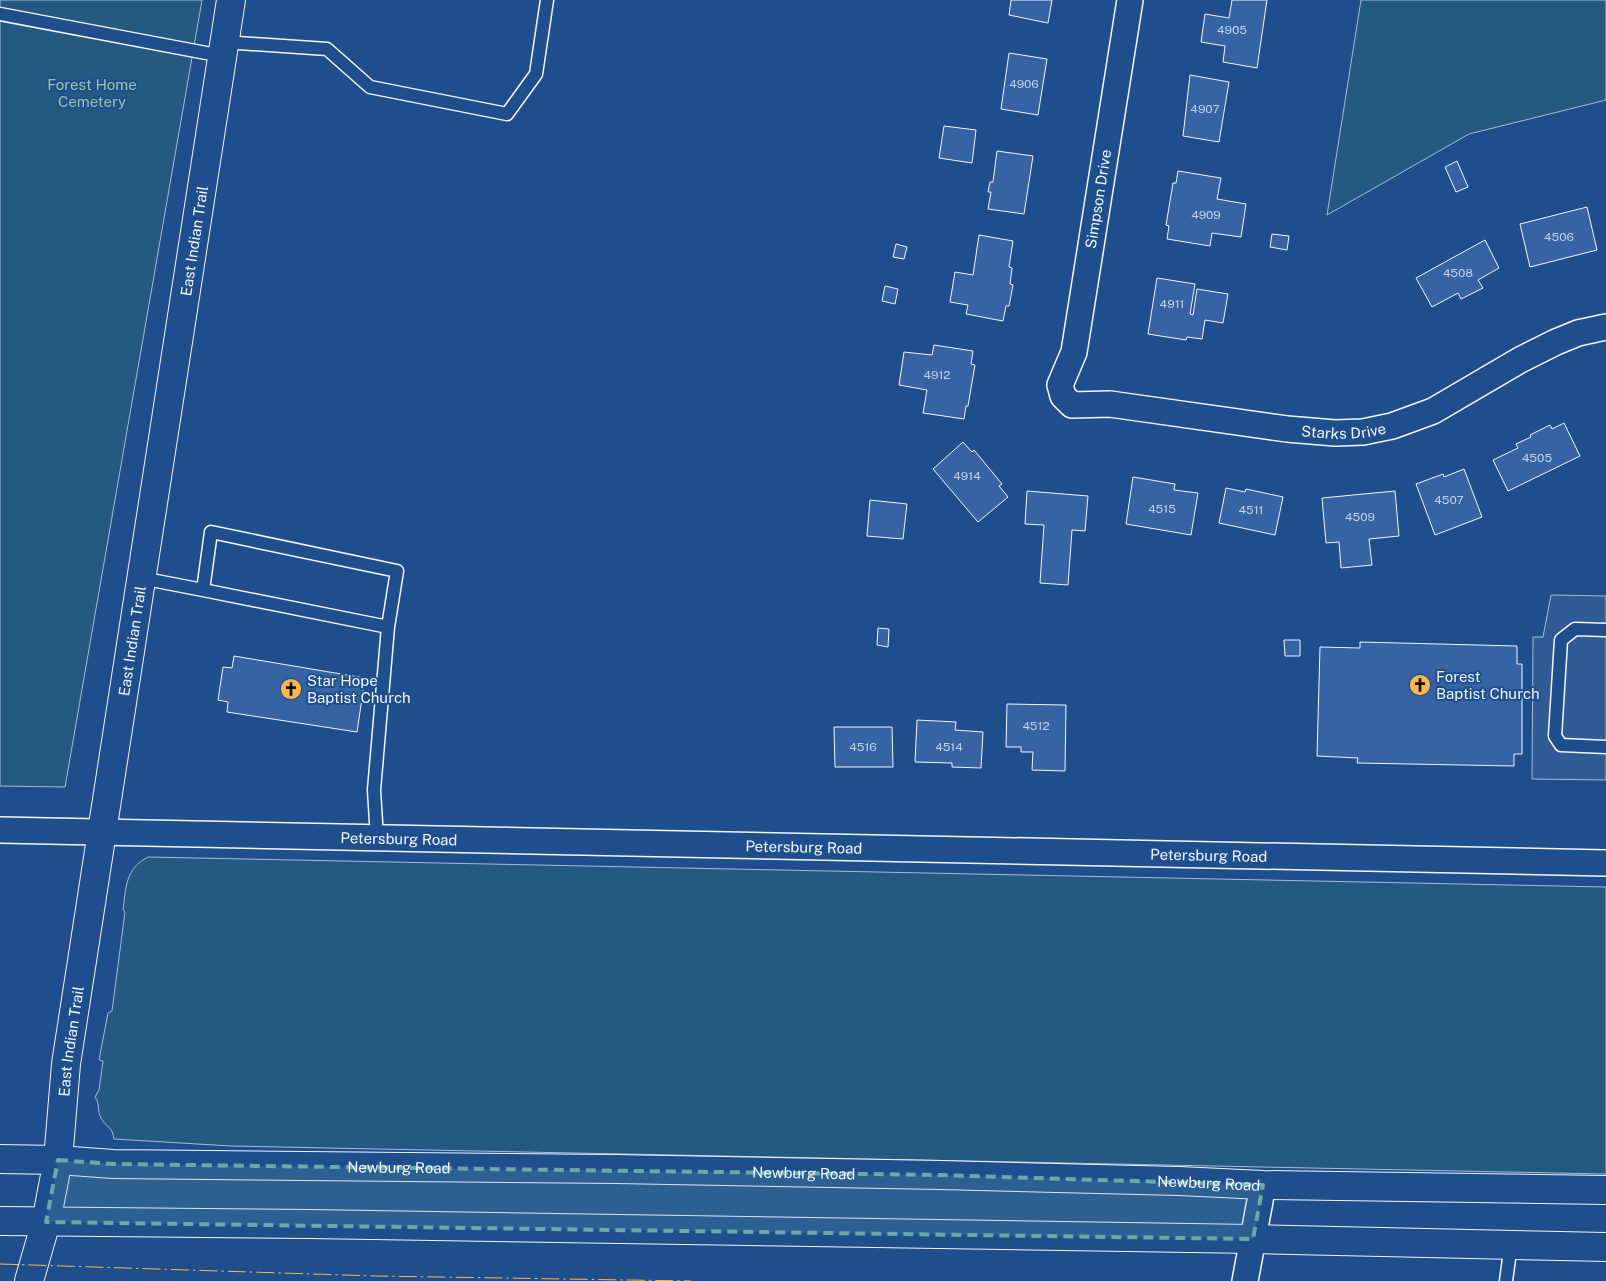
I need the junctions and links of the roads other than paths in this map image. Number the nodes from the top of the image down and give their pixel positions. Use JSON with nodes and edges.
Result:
{"nodes":[{"id":1,"x":231,"y":0,"type":"edge"},
{"id":2,"x":547,"y":0,"type":"edge"},
{"id":3,"x":1130,"y":0,"type":"edge"},
{"id":4,"x":0,"y":14,"type":"edge"},
{"id":5,"x":223,"y":49,"type":"junction"},
{"id":6,"x":1606,"y":327,"type":"edge"},
{"id":7,"x":1063,"y":396,"type":"joint"},
{"id":8,"x":142,"y":578,"type":"junction"},
{"id":9,"x":203,"y":590,"type":"junction"},
{"id":10,"x":388,"y":627,"type":"junction"},
{"id":11,"x":1606,"y":630,"type":"edge"},
{"id":12,"x":1606,"y":747,"type":"edge"},
{"id":13,"x":0,"y":830,"type":"edge"},
{"id":14,"x":101,"y":832,"type":"junction"},
{"id":15,"x":377,"y":838,"type":"junction"},
{"id":16,"x":1606,"y":863,"type":"edge"},
{"id":17,"x":0,"y":1159,"type":"edge"},
{"id":18,"x":58,"y":1160,"type":"junction"},
{"id":19,"x":1263,"y":1185,"type":"junction"},
{"id":20,"x":1606,"y":1190,"type":"edge"},
{"id":21,"x":0,"y":1221,"type":"edge"},
{"id":22,"x":46,"y":1222,"type":"junction"},
{"id":23,"x":1253,"y":1239,"type":"junction"},
{"id":24,"x":1511,"y":1244,"type":"junction"},
{"id":25,"x":1606,"y":1247,"type":"edge"},
{"id":26,"x":29,"y":1281,"type":"edge"},
{"id":27,"x":1245,"y":1281,"type":"edge"},
{"id":28,"x":1506,"y":1281,"type":"edge"}],
"edges":[{"from":1,"to":5,"type":"main road","name":"East Indian Trail"},
{"from":2,"to":5,"type":"lane"},
{"from":3,"to":7,"type":"street","name":"Simpson Drive"},
{"from":4,"to":5,"type":"lane"},
{"from":5,"to":8,"type":"main road","name":"East Indian Trail"},
{"from":6,"to":7,"type":"street","name":"Starks Drive"},
{"from":8,"to":9,"type":"lane"},
{"from":8,"to":14,"type":"main road","name":"East Indian Trail"},
{"from":9,"to":10,"type":"lane"},
{"from":9,"to":10,"type":"lane"},
{"from":10,"to":15,"type":"lane"},
{"from":11,"to":12,"type":"lane"},
{"from":13,"to":14,"type":"street","name":"Petersburg Road"},
{"from":14,"to":15,"type":"street","name":"Petersburg Road"},
{"from":14,"to":18,"type":"main road","name":"East Indian Trail"},
{"from":15,"to":16,"type":"street","name":"Petersburg Road"},
{"from":17,"to":18,"type":"main road","name":"Newburg Road"},
{"from":18,"to":19,"type":"main road","name":"Newburg Road"},
{"from":18,"to":22,"type":"main road","name":"East Indian Trail"},
{"from":19,"to":20,"type":"main road","name":"Newburg Road"},
{"from":19,"to":23,"type":"street"},
{"from":21,"to":22,"type":"main road"},
{"from":22,"to":23,"type":"main road"},
{"from":22,"to":26,"type":"main road","name":"East Indian Trail"},
{"from":23,"to":24,"type":"main road"},
{"from":23,"to":27,"type":"street"},
{"from":24,"to":25,"type":"main road"},
{"from":24,"to":28,"type":"lane"}]}
